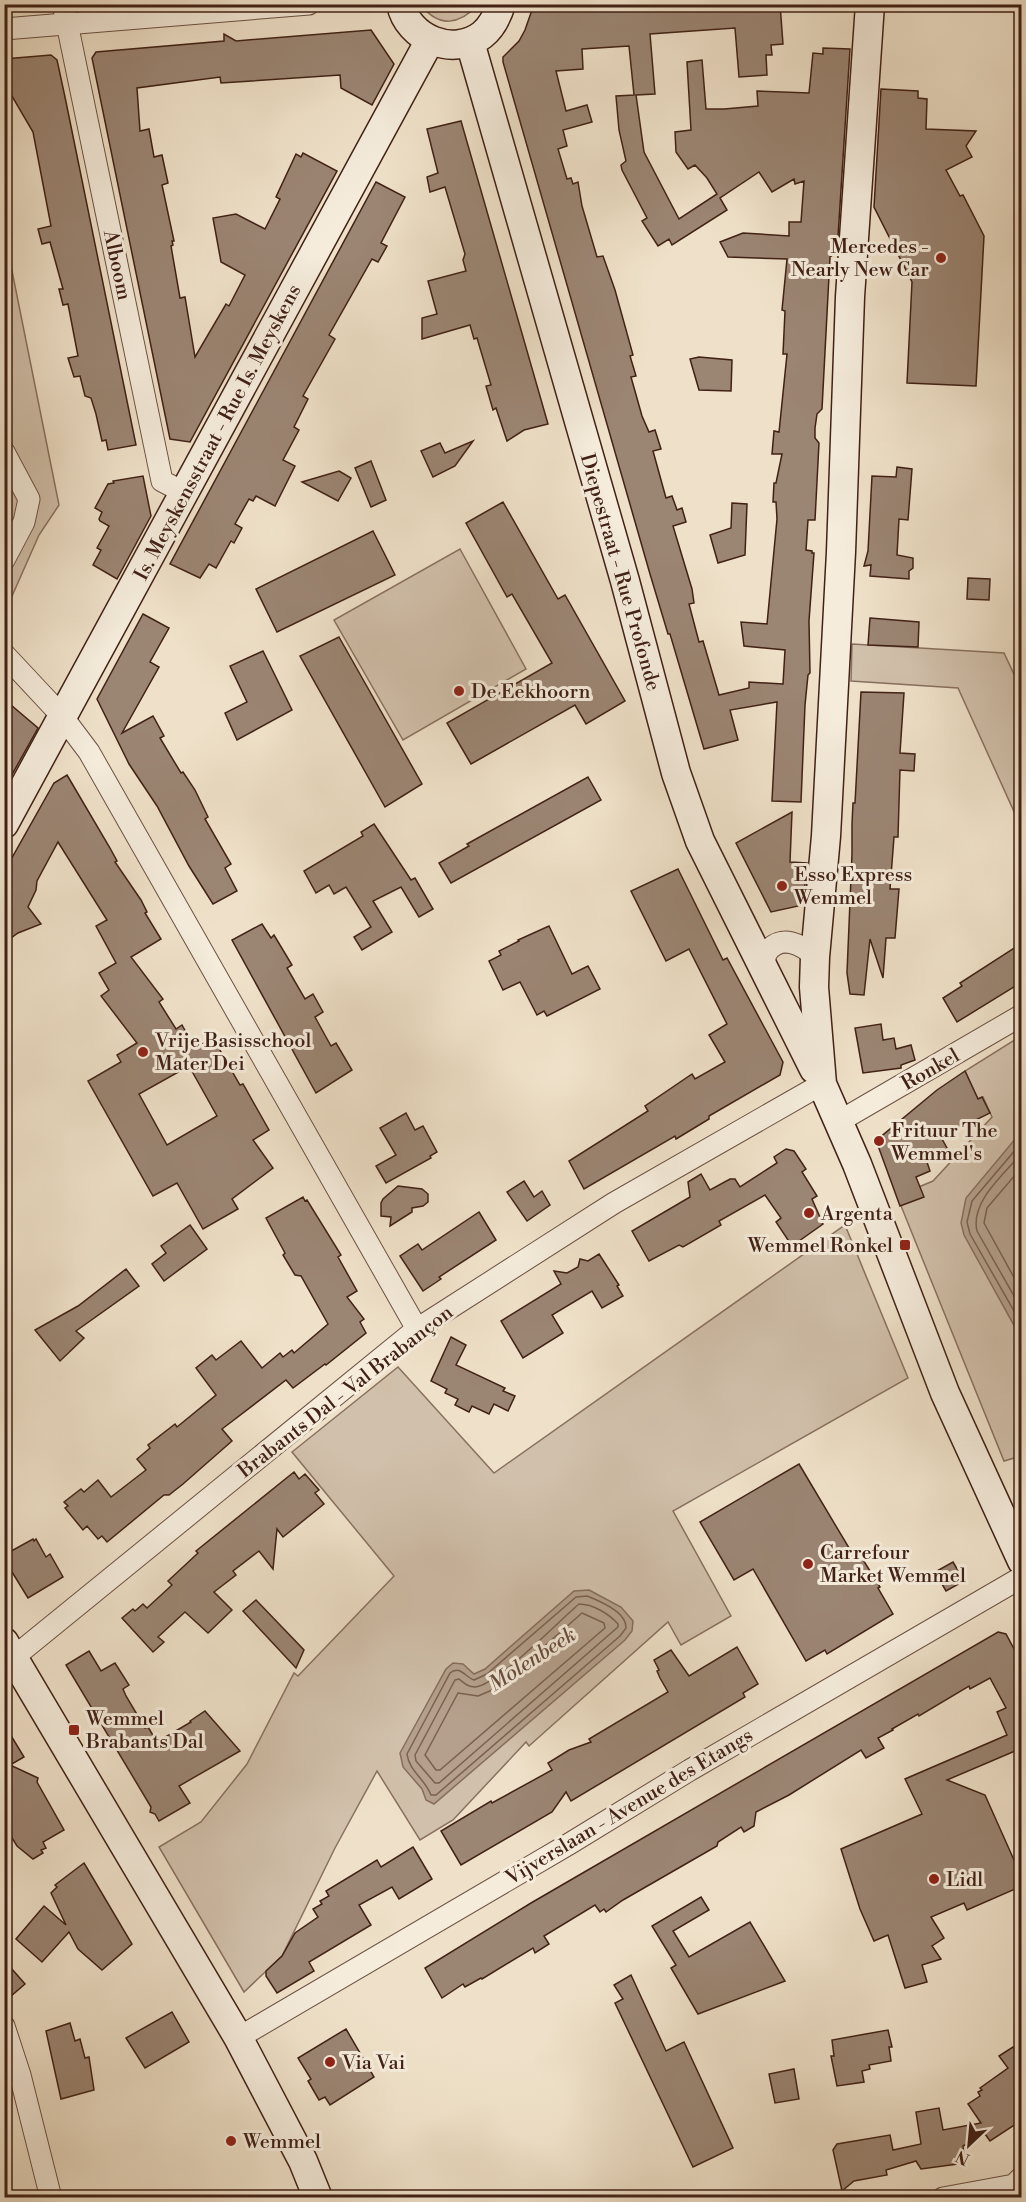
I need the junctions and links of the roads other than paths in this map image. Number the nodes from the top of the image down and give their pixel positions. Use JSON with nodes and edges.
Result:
{"nodes":[{"id":1,"x":309,"y":4,"type":"edge"},
{"id":2,"x":401,"y":4,"type":"edge"},
{"id":3,"x":501,"y":4,"type":"edge"},
{"id":4,"x":870,"y":4,"type":"edge"},
{"id":5,"x":66,"y":14,"type":"edge"},
{"id":6,"x":4,"y":29,"type":"edge"},
{"id":7,"x":430,"y":40,"type":"junction"},
{"id":8,"x":470,"y":42,"type":"junction"},
{"id":9,"x":4,"y":452,"type":"edge"},
{"id":10,"x":184,"y":494,"type":"junction"},
{"id":11,"x":4,"y":560,"type":"edge"},
{"id":12,"x":4,"y":654,"type":"edge"},
{"id":13,"x":62,"y":716,"type":"junction"},
{"id":14,"x":4,"y":824,"type":"edge"},
{"id":15,"x":815,"y":957,"type":"junction"},
{"id":16,"x":763,"y":967,"type":"junction"},
{"id":17,"x":814,"y":987,"type":"junction"},
{"id":18,"x":783,"y":1004,"type":"junction"},
{"id":19,"x":1022,"y":1015,"type":"edge"},
{"id":20,"x":822,"y":1084,"type":"junction"},
{"id":21,"x":838,"y":1122,"type":"junction"},
{"id":22,"x":417,"y":1329,"type":"junction"},
{"id":23,"x":1022,"y":1561,"type":"edge"},
{"id":24,"x":1022,"y":1577,"type":"edge"},
{"id":25,"x":9,"y":1650,"type":"edge"},
{"id":26,"x":4,"y":2026,"type":"edge"},
{"id":27,"x":238,"y":2038,"type":"junction"},
{"id":28,"x":1017,"y":2187,"type":"edge"},
{"id":29,"x":51,"y":2198,"type":"edge"},
{"id":30,"x":318,"y":2198,"type":"edge"},
{"id":31,"x":943,"y":2198,"type":"edge"}],
"edges":[{"from":1,"to":5,"type":"street"},
{"from":2,"to":7,"type":"main road"},
{"from":3,"to":8,"type":"main road"},
{"from":4,"to":15,"type":"main road"},
{"from":5,"to":6,"type":"street"},
{"from":5,"to":10,"type":"street","name":"Alboom"},
{"from":7,"to":8,"type":"main road"},
{"from":7,"to":10,"type":"main road","name":"Is. Meyskensstraat - Rue Is. Meyskens"},
{"from":8,"to":16,"type":"main road","name":"Diepestraat - Rue Profonde"},
{"from":9,"to":11,"type":"street"},
{"from":10,"to":13,"type":"main road","name":"Is. Meyskensstraat - Rue Is. Meyskens"},
{"from":12,"to":13,"type":"street"},
{"from":13,"to":14,"type":"main road","name":"Is. Meyskensstraat - Rue Is. Meyskens"},
{"from":13,"to":22,"type":"street"},
{"from":15,"to":16,"type":"street"},
{"from":15,"to":17,"type":"main road"},
{"from":16,"to":18,"type":"main road","name":"Diepestraat - Rue Profonde"},
{"from":17,"to":18,"type":"street"},
{"from":17,"to":20,"type":"main road"},
{"from":18,"to":20,"type":"main road","name":"Diepestraat - Rue Profonde"},
{"from":19,"to":21,"type":"street","name":"Ronkel"},
{"from":20,"to":21,"type":"main road"},
{"from":20,"to":22,"type":"street","name":"Brabants Dal - Val Brabançon"},
{"from":21,"to":23,"type":"main road"},
{"from":22,"to":25,"type":"street","name":"Brabants Dal - Val Brabançon"},
{"from":24,"to":27,"type":"street","name":"Vijverslaan - Avenue des Etangs"},
{"from":25,"to":27,"type":"main road"},
{"from":26,"to":29,"type":"street"},
{"from":27,"to":30,"type":"main road"},
{"from":28,"to":31,"type":"street"}]}
